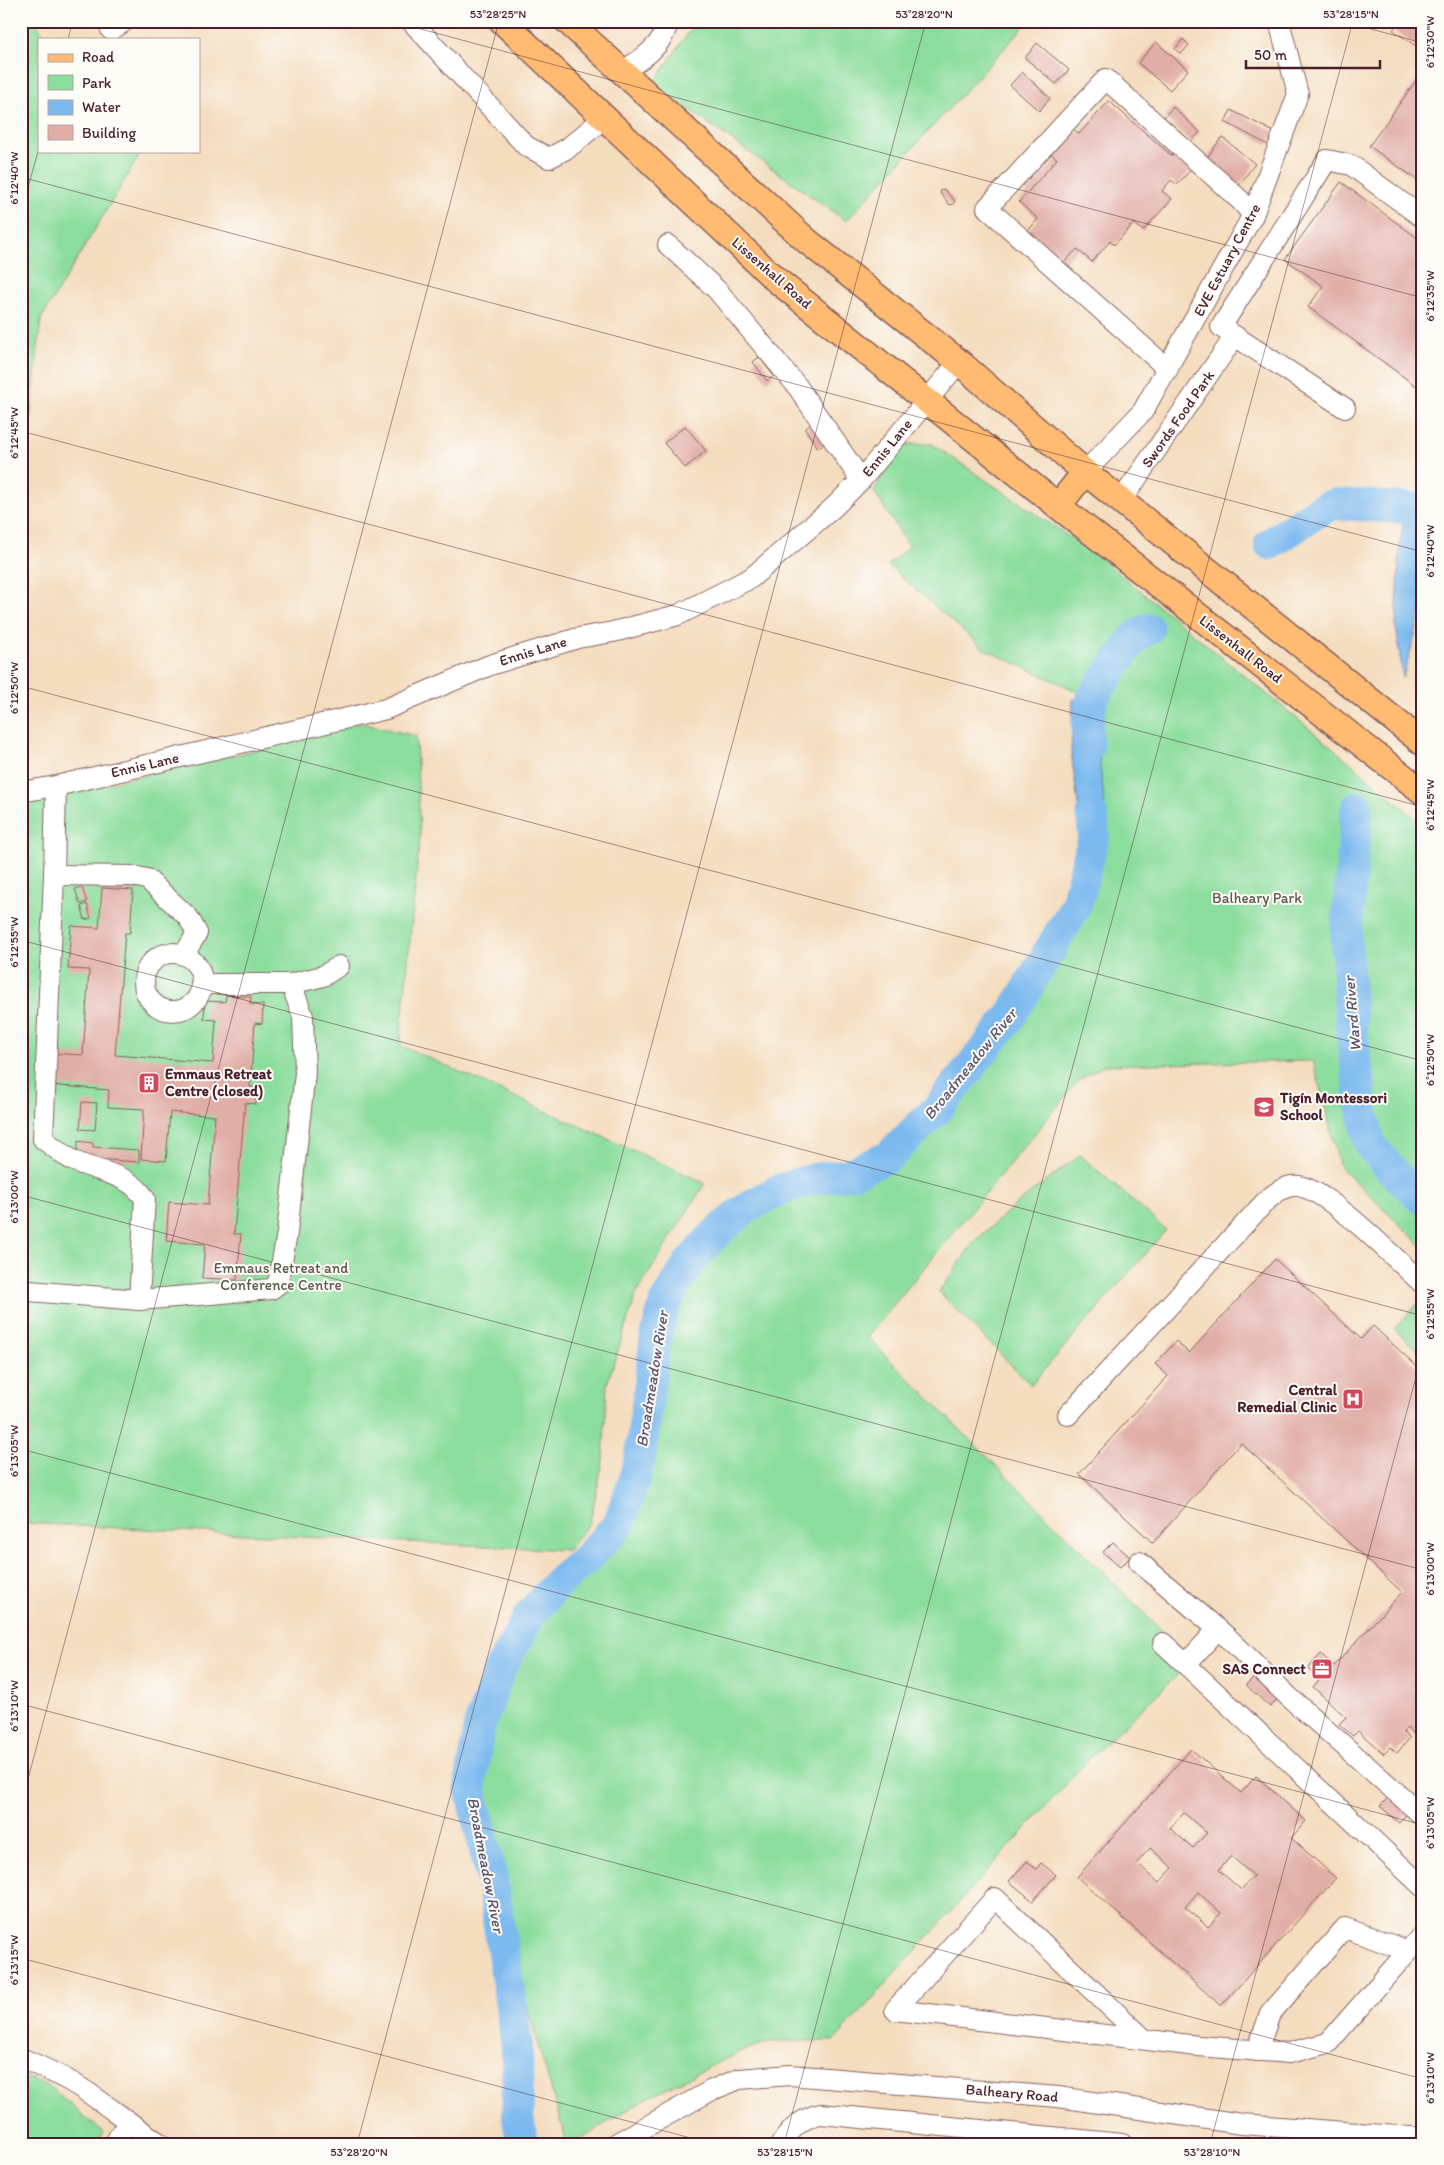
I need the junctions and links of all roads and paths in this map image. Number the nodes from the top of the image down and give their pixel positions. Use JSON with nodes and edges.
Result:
{"nodes":[{"id":1,"x":411,"y":21,"type":"edge"},
{"id":2,"x":502,"y":21,"type":"edge"},
{"id":3,"x":566,"y":21,"type":"edge"},
{"id":4,"x":668,"y":21,"type":"edge"},
{"id":5,"x":1279,"y":21,"type":"edge"},
{"id":6,"x":622,"y":72,"type":"junction"},
{"id":7,"x":604,"y":118,"type":"junction"},
{"id":8,"x":1254,"y":215,"type":"junction"},
{"id":9,"x":1423,"y":218,"type":"edge"},
{"id":10,"x":668,"y":245,"type":"dead end"},
{"id":11,"x":1235,"y":336,"type":"junction"},
{"id":12,"x":959,"y":362,"type":"junction"},
{"id":13,"x":1168,"y":369,"type":"junction"},
{"id":14,"x":927,"y":399,"type":"junction"},
{"id":15,"x":1345,"y":408,"type":"dead end"},
{"id":16,"x":1085,"y":472,"type":"junction"},
{"id":17,"x":861,"y":480,"type":"junction"},
{"id":18,"x":1120,"y":501,"type":"junction"},
{"id":19,"x":1058,"y":506,"type":"junction"},
{"id":20,"x":1423,"y":743,"type":"edge"},
{"id":21,"x":56,"y":786,"type":"junction"},
{"id":22,"x":21,"y":792,"type":"edge"},
{"id":23,"x":1423,"y":792,"type":"edge"},
{"id":24,"x":54,"y":875,"type":"junction"},
{"id":25,"x":184,"y":955,"type":"junction"},
{"id":26,"x":339,"y":966,"type":"dead end"},
{"id":27,"x":201,"y":984,"type":"junction"},
{"id":28,"x":291,"y":984,"type":"junction"},
{"id":29,"x":1423,"y":1284,"type":"edge"},
{"id":30,"x":28,"y":1291,"type":"dead end"},
{"id":31,"x":139,"y":1300,"type":"junction"},
{"id":32,"x":1068,"y":1415,"type":"dead end"},
{"id":33,"x":1139,"y":1562,"type":"dead end"},
{"id":34,"x":1218,"y":1629,"type":"junction"},
{"id":35,"x":1163,"y":1643,"type":"dead end"},
{"id":36,"x":1186,"y":1664,"type":"junction"},
{"id":37,"x":1423,"y":1816,"type":"edge"},
{"id":38,"x":1423,"y":1887,"type":"edge"},
{"id":39,"x":1423,"y":1934,"type":"edge"},
{"id":40,"x":1408,"y":1951,"type":"junction"},
{"id":41,"x":1144,"y":2039,"type":"junction"},
{"id":42,"x":1257,"y":2051,"type":"junction"},
{"id":43,"x":21,"y":2058,"type":"edge"},
{"id":44,"x":128,"y":2123,"type":"junction"},
{"id":45,"x":990,"y":2137,"type":"edge"},
{"id":46,"x":1423,"y":2138,"type":"edge"},
{"id":47,"x":1045,"y":2139,"type":"edge"},
{"id":48,"x":114,"y":2144,"type":"edge"},
{"id":49,"x":161,"y":2144,"type":"edge"},
{"id":50,"x":615,"y":2144,"type":"edge"},
{"id":51,"x":781,"y":2144,"type":"edge"},
{"id":52,"x":1122,"y":2144,"type":"edge"}],
"edges":[{"from":1,"to":7,"type":"street"},
{"from":2,"to":7,"type":"main road","name":"Lissenhall Road"},
{"from":3,"to":6,"type":"main road"},
{"from":4,"to":6,"type":"street"},
{"from":5,"to":8,"type":"street","name":"EVE Estuary Centre"},
{"from":6,"to":12,"type":"main road"},
{"from":7,"to":14,"type":"main road","name":"Lissenhall Road"},
{"from":8,"to":13,"type":"street","name":"EVE Estuary Centre"},
{"from":8,"to":13,"type":"street"},
{"from":9,"to":11,"type":"street"},
{"from":10,"to":17,"type":"street"},
{"from":11,"to":15,"type":"street"},
{"from":11,"to":18,"type":"street","name":"Swords Food Park"},
{"from":12,"to":14,"type":"street","name":"Ennis Lane"},
{"from":12,"to":16,"type":"main road"},
{"from":13,"to":16,"type":"street","name":"EVE Estuary Centre"},
{"from":14,"to":17,"type":"street","name":"Ennis Lane"},
{"from":14,"to":19,"type":"main road","name":"Lissenhall Road"},
{"from":16,"to":18,"type":"main road"},
{"from":16,"to":19,"type":"main road"},
{"from":17,"to":21,"type":"street","name":"Ennis Lane"},
{"from":18,"to":20,"type":"main road"},
{"from":19,"to":23,"type":"main road","name":"Lissenhall Road"},
{"from":21,"to":22,"type":"street","name":"Ennis Lane"},
{"from":21,"to":24,"type":"street"},
{"from":24,"to":25,"type":"street"},
{"from":24,"to":31,"type":"street"},
{"from":25,"to":27,"type":"street"},
{"from":25,"to":27,"type":"street"},
{"from":26,"to":28,"type":"street"},
{"from":27,"to":28,"type":"street"},
{"from":28,"to":31,"type":"street"},
{"from":29,"to":32,"type":"street"},
{"from":30,"to":31,"type":"street"},
{"from":33,"to":34,"type":"street"},
{"from":34,"to":36,"type":"street"},
{"from":34,"to":37,"type":"street"},
{"from":35,"to":36,"type":"street"},
{"from":36,"to":38,"type":"street"},
{"from":39,"to":40,"type":"street"},
{"from":40,"to":42,"type":"street"},
{"from":40,"to":42,"type":"street"},
{"from":41,"to":41,"type":"street"},
{"from":41,"to":42,"type":"street"},
{"from":43,"to":44,"type":"street"},
{"from":44,"to":48,"type":"street"},
{"from":44,"to":49,"type":"street"},
{"from":45,"to":47,"type":"street"},
{"from":45,"to":51,"type":"street"},
{"from":46,"to":50,"type":"street","name":"Balheary Road"},
{"from":47,"to":52,"type":"street"}]}
